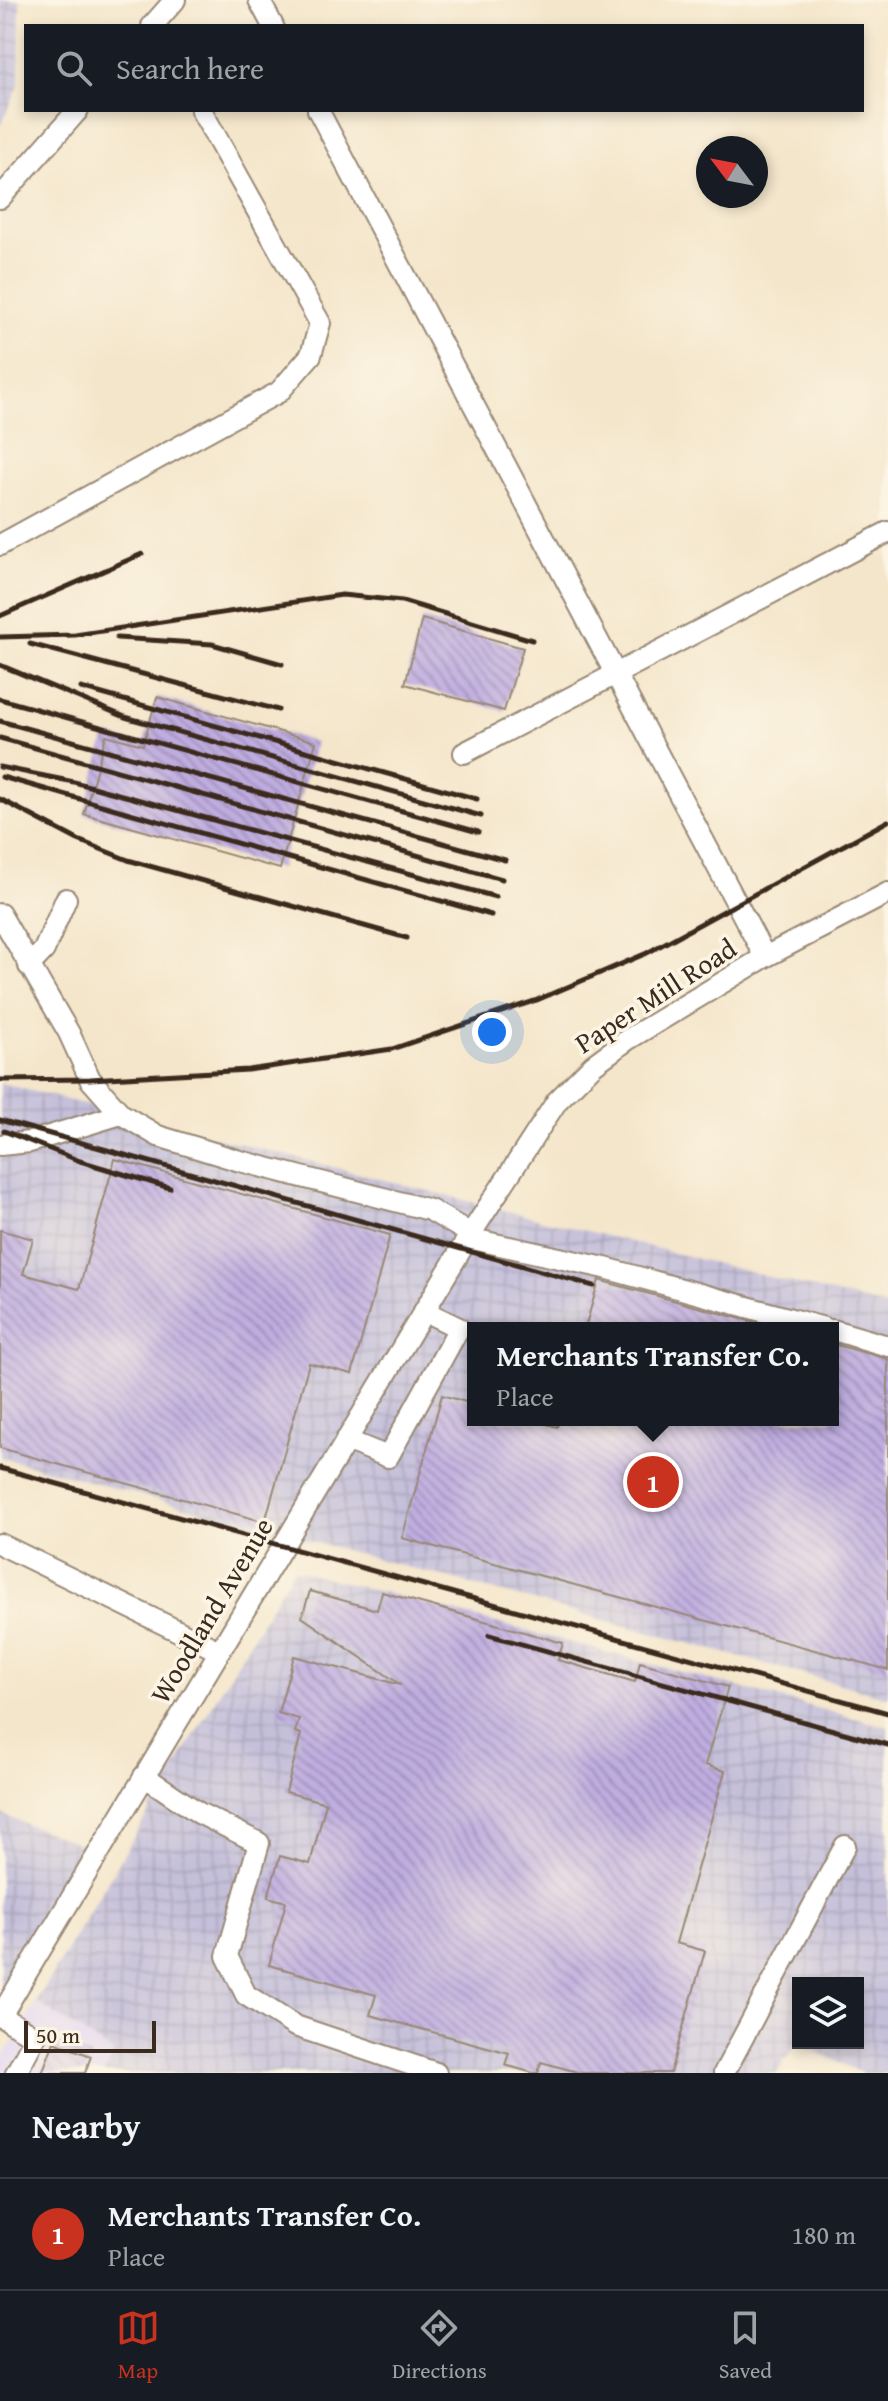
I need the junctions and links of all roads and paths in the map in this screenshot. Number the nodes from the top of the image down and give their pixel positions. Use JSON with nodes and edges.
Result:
{"nodes":[{"id":1,"x":175,"y":0,"type":"edge"},
{"id":2,"x":259,"y":0,"type":"edge"},
{"id":3,"x":154,"y":24,"type":"edge"},
{"id":4,"x":272,"y":24,"type":"edge"},
{"id":5,"x":76,"y":112,"type":"edge"},
{"id":6,"x":202,"y":112,"type":"edge"},
{"id":7,"x":319,"y":112,"type":"edge"},
{"id":8,"x":0,"y":198,"type":"edge"},
{"id":9,"x":888,"y":532,"type":"edge"},
{"id":10,"x":0,"y":545,"type":"edge"},
{"id":11,"x":615,"y":672,"type":"junction"},
{"id":12,"x":464,"y":753,"type":"dead end"},
{"id":13,"x":888,"y":893,"type":"edge"},
{"id":14,"x":66,"y":899,"type":"dead end"},
{"id":15,"x":0,"y":914,"type":"edge"},
{"id":16,"x":765,"y":957,"type":"junction"},
{"id":17,"x":29,"y":966,"type":"junction"},
{"id":18,"x":121,"y":1114,"type":"junction"},
{"id":19,"x":0,"y":1145,"type":"edge"},
{"id":20,"x":470,"y":1236,"type":"junction"},
{"id":21,"x":424,"y":1311,"type":"junction"},
{"id":22,"x":802,"y":1322,"type":"edge"},
{"id":23,"x":839,"y":1332,"type":"edge"},
{"id":24,"x":888,"y":1346,"type":"edge"},
{"id":25,"x":346,"y":1440,"type":"junction"},
{"id":26,"x":0,"y":1544,"type":"edge"},
{"id":27,"x":219,"y":1651,"type":"junction"},
{"id":28,"x":144,"y":1776,"type":"junction"},
{"id":29,"x":845,"y":1846,"type":"dead end"},
{"id":30,"x":0,"y":2016,"type":"edge"},
{"id":31,"x":16,"y":2073,"type":"edge"},
{"id":32,"x":436,"y":2073,"type":"edge"},
{"id":33,"x":724,"y":2073,"type":"edge"}],
"edges":[{"from":1,"to":3,"type":"street"},
{"from":2,"to":4,"type":"street"},
{"from":5,"to":8,"type":"street"},
{"from":6,"to":10,"type":"street"},
{"from":7,"to":11,"type":"street"},
{"from":9,"to":11,"type":"street"},
{"from":11,"to":12,"type":"street"},
{"from":11,"to":16,"type":"street"},
{"from":13,"to":16,"type":"street","name":"Paper Mill Road"},
{"from":14,"to":17,"type":"street"},
{"from":15,"to":17,"type":"street"},
{"from":16,"to":20,"type":"street","name":"Paper Mill Road"},
{"from":17,"to":18,"type":"street"},
{"from":18,"to":19,"type":"street"},
{"from":18,"to":20,"type":"street"},
{"from":20,"to":21,"type":"street","name":"Woodland Avenue"},
{"from":20,"to":22,"type":"street"},
{"from":21,"to":25,"type":"street","name":"Woodland Avenue"},
{"from":21,"to":25,"type":"street"},
{"from":23,"to":24,"type":"street"},
{"from":25,"to":27,"type":"street","name":"Woodland Avenue"},
{"from":26,"to":27,"type":"street"},
{"from":27,"to":28,"type":"street","name":"Woodland Avenue"},
{"from":28,"to":30,"type":"street","name":"Woodland Avenue"},
{"from":28,"to":32,"type":"street"},
{"from":29,"to":33,"type":"street"},
{"from":30,"to":31,"type":"street"}]}
